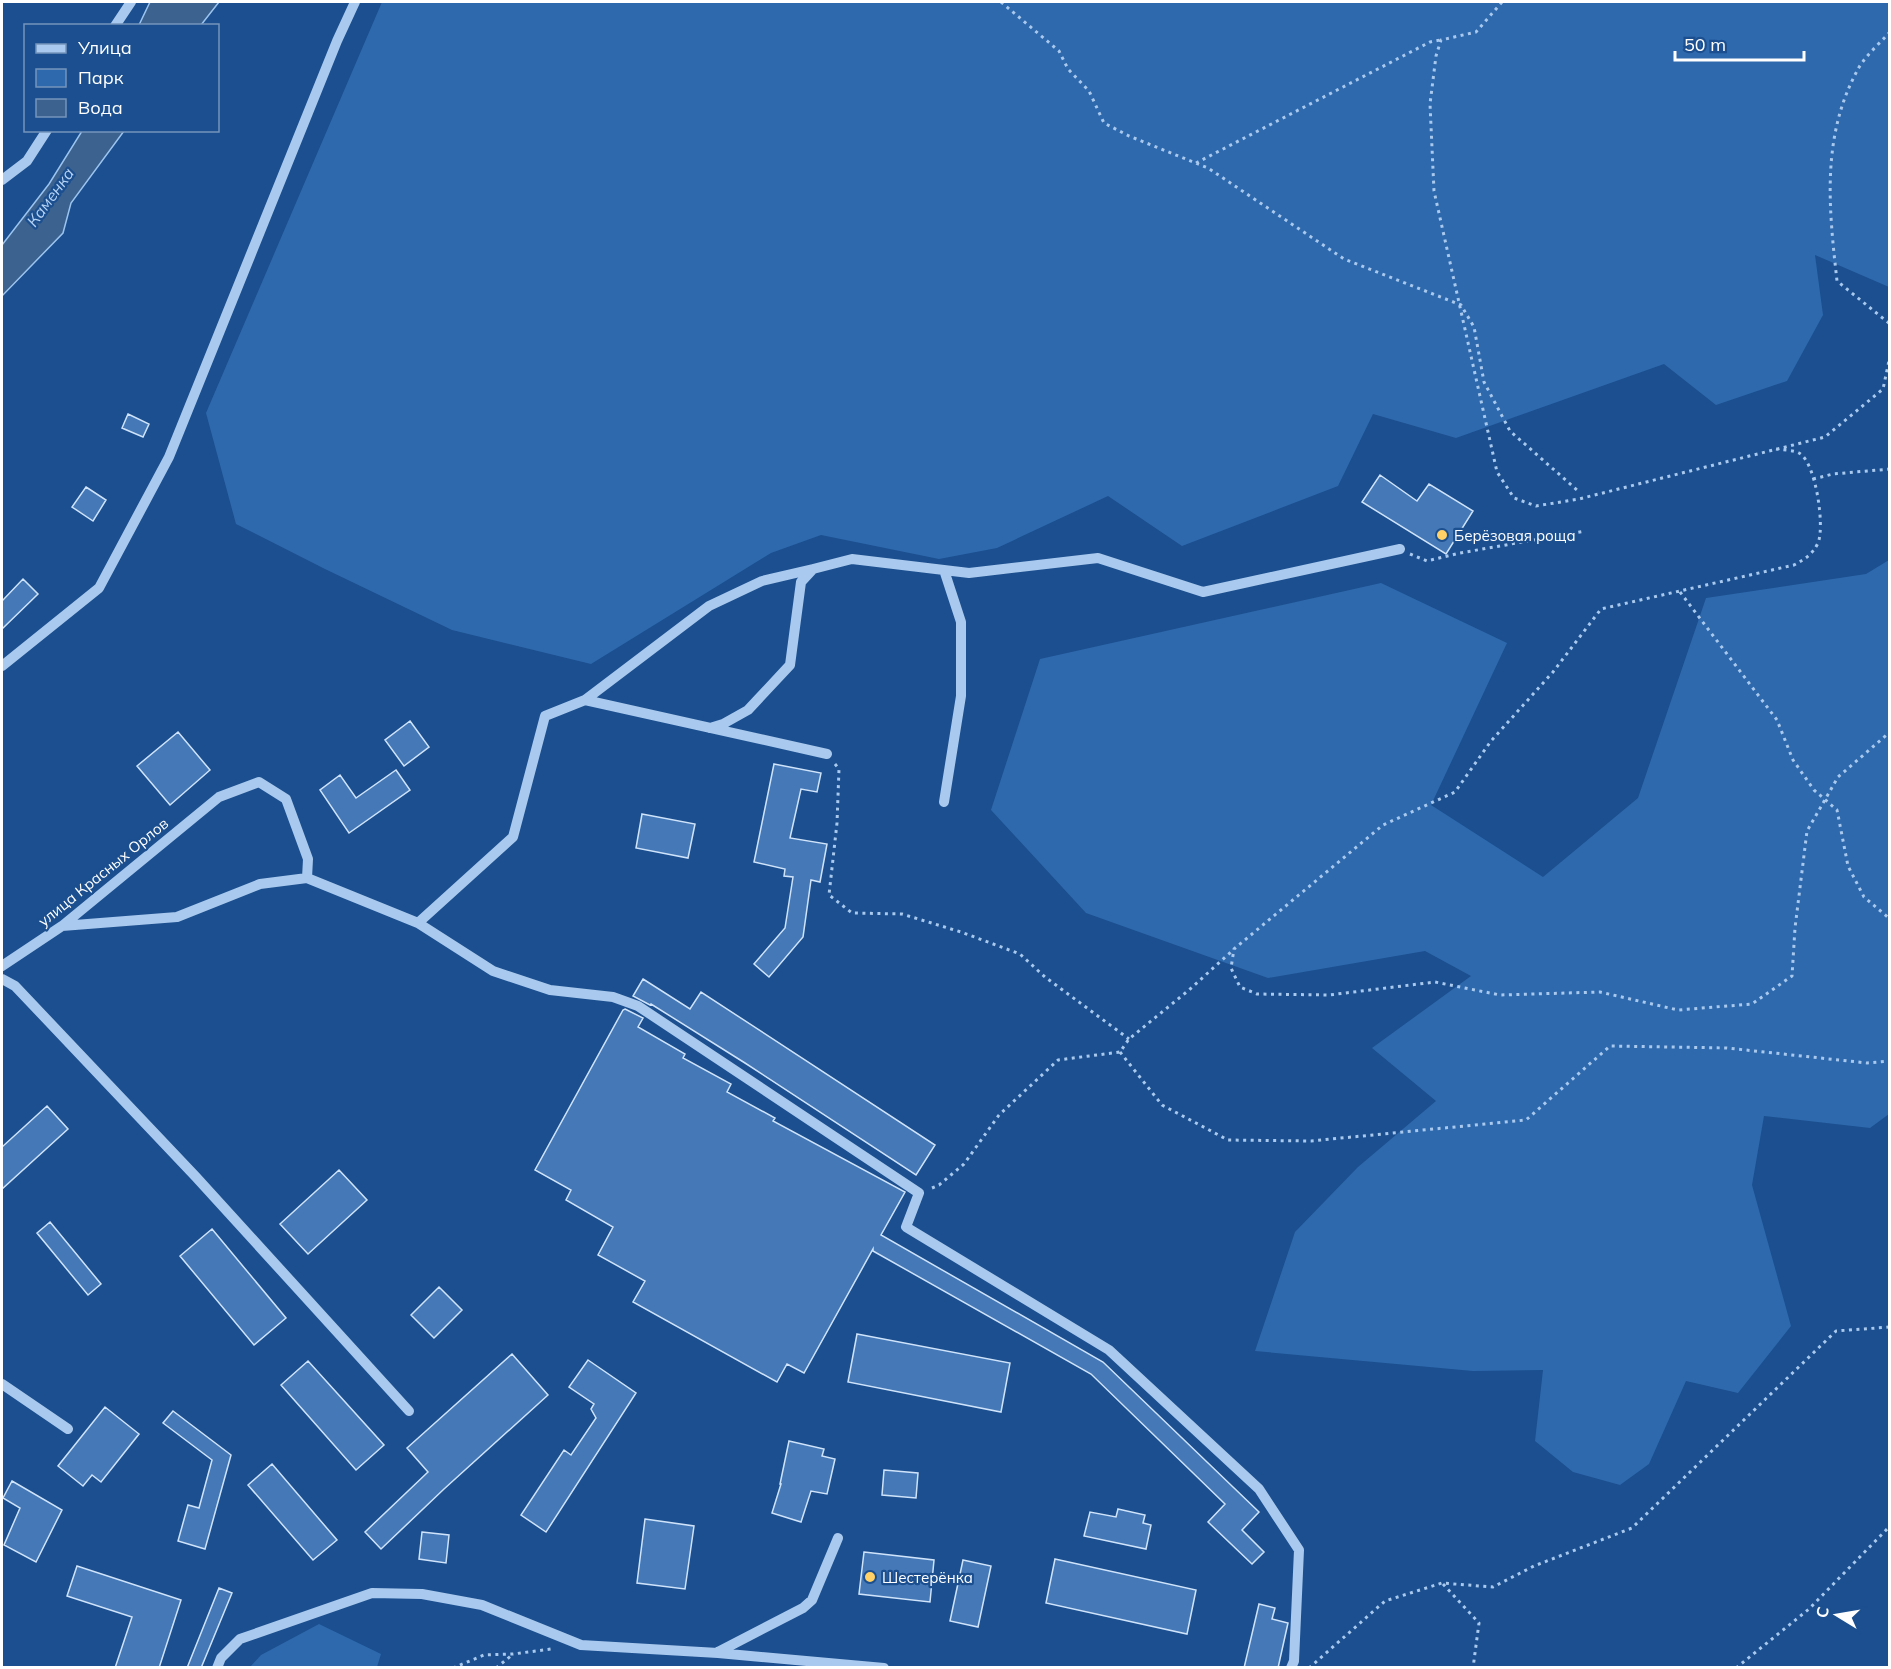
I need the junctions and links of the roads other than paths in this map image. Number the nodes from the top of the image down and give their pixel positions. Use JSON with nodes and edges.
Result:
{"nodes":[{"id":1,"x":131,"y":2,"type":"edge"},
{"id":2,"x":355,"y":2,"type":"edge"},
{"id":3,"x":116,"y":24,"type":"edge"},
{"id":4,"x":46,"y":132,"type":"edge"},
{"id":5,"x":2,"y":180,"type":"edge"},
{"id":6,"x":1400,"y":549,"type":"road end"},
{"id":7,"x":813,"y":568,"type":"junction"},
{"id":8,"x":944,"y":570,"type":"junction"},
{"id":9,"x":2,"y":666,"type":"edge"},
{"id":10,"x":585,"y":700,"type":"junction"},
{"id":11,"x":710,"y":728,"type":"junction"},
{"id":12,"x":827,"y":754,"type":"road end"},
{"id":13,"x":945,"y":802,"type":"dead end"},
{"id":14,"x":307,"y":878,"type":"junction"},
{"id":15,"x":418,"y":923,"type":"junction"},
{"id":16,"x":62,"y":926,"type":"junction"},
{"id":17,"x":2,"y":966,"type":"edge"},
{"id":18,"x":2,"y":979,"type":"edge"},
{"id":19,"x":2,"y":1384,"type":"edge"},
{"id":20,"x":409,"y":1411,"type":"dead end"},
{"id":21,"x":68,"y":1429,"type":"dead end"},
{"id":22,"x":838,"y":1538,"type":"dead end"},
{"id":23,"x":718,"y":1653,"type":"junction"},
{"id":24,"x":217,"y":1668,"type":"edge"},
{"id":25,"x":884,"y":1668,"type":"edge"},
{"id":26,"x":1291,"y":1668,"type":"edge"}],
"edges":[{"from":1,"to":3,"type":"street"},
{"from":2,"to":9,"type":"street"},
{"from":4,"to":5,"type":"street"},
{"from":6,"to":8,"type":"street"},
{"from":7,"to":8,"type":"street"},
{"from":7,"to":10,"type":"street"},
{"from":7,"to":11,"type":"street"},
{"from":8,"to":13,"type":"street"},
{"from":10,"to":11,"type":"street"},
{"from":10,"to":15,"type":"street"},
{"from":11,"to":12,"type":"street"},
{"from":14,"to":15,"type":"street"},
{"from":14,"to":16,"type":"street"},
{"from":14,"to":16,"type":"street","name":"улица Красных Орлов"},
{"from":15,"to":26,"type":"street"},
{"from":16,"to":17,"type":"street","name":"улица Красных Орлов"},
{"from":18,"to":20,"type":"street"},
{"from":19,"to":21,"type":"street"},
{"from":22,"to":23,"type":"street"},
{"from":23,"to":24,"type":"street"},
{"from":23,"to":25,"type":"street"}]}
